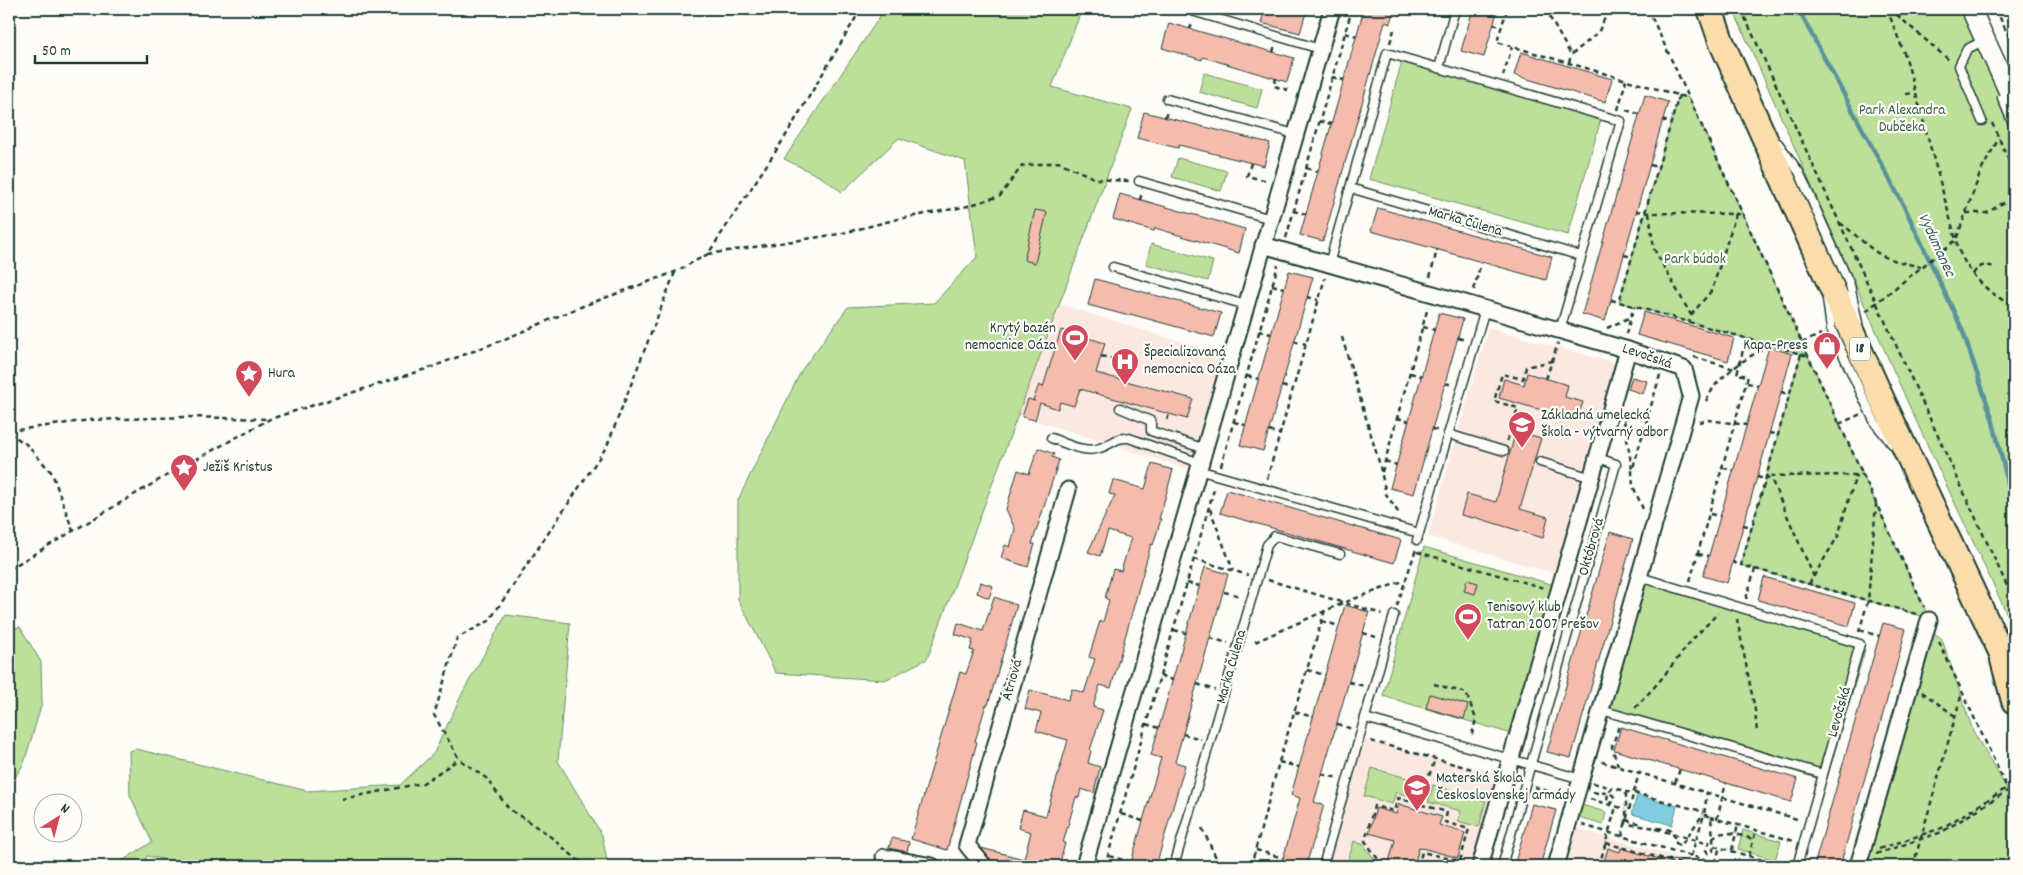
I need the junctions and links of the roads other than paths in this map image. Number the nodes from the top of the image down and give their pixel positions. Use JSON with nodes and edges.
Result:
{"nodes":[{"id":1,"x":1332,"y":9,"type":"edge"},
{"id":2,"x":1455,"y":9,"type":"edge"},
{"id":3,"x":1702,"y":9,"type":"edge"},
{"id":4,"x":1710,"y":9,"type":"edge"},
{"id":5,"x":1971,"y":9,"type":"edge"},
{"id":6,"x":1192,"y":11,"type":"dead end"},
{"id":7,"x":1985,"y":40,"type":"junction"},
{"id":8,"x":1721,"y":41,"type":"junction"},
{"id":9,"x":1320,"y":50,"type":"junction"},
{"id":10,"x":1994,"y":60,"type":"junction"},
{"id":11,"x":1439,"y":68,"type":"junction"},
{"id":12,"x":1168,"y":99,"type":"dead end"},
{"id":13,"x":2014,"y":104,"type":"edge"},
{"id":14,"x":1753,"y":110,"type":"junction"},
{"id":15,"x":1982,"y":121,"type":"dead end"},
{"id":16,"x":2014,"y":126,"type":"edge"},
{"id":17,"x":1295,"y":134,"type":"junction"},
{"id":18,"x":1139,"y":181,"type":"road end"},
{"id":19,"x":1350,"y":188,"type":"junction"},
{"id":20,"x":1271,"y":219,"type":"junction"},
{"id":21,"x":1263,"y":245,"type":"junction"},
{"id":22,"x":1581,"y":256,"type":"junction"},
{"id":23,"x":1821,"y":260,"type":"junction"},
{"id":24,"x":1329,"y":264,"type":"junction"},
{"id":25,"x":1113,"y":267,"type":"dead end"},
{"id":26,"x":1246,"y":305,"type":"junction"},
{"id":27,"x":1485,"y":308,"type":"junction"},
{"id":28,"x":1559,"y":335,"type":"junction"},
{"id":29,"x":1625,"y":349,"type":"junction"},
{"id":30,"x":1866,"y":364,"type":"junction"},
{"id":31,"x":1120,"y":408,"type":"dead end"},
{"id":32,"x":1448,"y":434,"type":"junction"},
{"id":33,"x":1051,"y":438,"type":"dead end"},
{"id":34,"x":1504,"y":451,"type":"road end"},
{"id":35,"x":1598,"y":458,"type":"junction"},
{"id":36,"x":1201,"y":461,"type":"junction"},
{"id":37,"x":1540,"y":462,"type":"dead end"},
{"id":38,"x":1918,"y":477,"type":"junction"},
{"id":39,"x":1592,"y":478,"type":"junction"},
{"id":40,"x":1068,"y":490,"type":"dead end"},
{"id":41,"x":1340,"y":554,"type":"dead end"},
{"id":42,"x":1640,"y":577,"type":"junction"},
{"id":43,"x":1394,"y":616,"type":"road end"},
{"id":44,"x":1929,"y":619,"type":"road end"},
{"id":45,"x":2008,"y":665,"type":"edge"},
{"id":46,"x":2014,"y":701,"type":"edge"},
{"id":47,"x":1601,"y":710,"type":"junction"},
{"id":48,"x":1365,"y":718,"type":"junction"},
{"id":49,"x":1510,"y":758,"type":"junction"},
{"id":50,"x":1531,"y":764,"type":"junction"},
{"id":51,"x":1823,"y":774,"type":"junction"},
{"id":52,"x":1581,"y":779,"type":"junction"},
{"id":53,"x":884,"y":857,"type":"dead end"},
{"id":54,"x":1859,"y":860,"type":"edge"},
{"id":55,"x":932,"y":866,"type":"edge"},
{"id":56,"x":984,"y":866,"type":"edge"},
{"id":57,"x":1084,"y":866,"type":"edge"},
{"id":58,"x":1174,"y":866,"type":"edge"},
{"id":59,"x":1323,"y":866,"type":"edge"},
{"id":60,"x":1480,"y":866,"type":"edge"},
{"id":61,"x":1502,"y":866,"type":"edge"},
{"id":62,"x":1556,"y":866,"type":"edge"},
{"id":63,"x":1797,"y":866,"type":"edge"}],
"edges":[{"from":1,"to":9,"type":"street"},
{"from":2,"to":11,"type":"lane"},
{"from":3,"to":8,"type":"main road","number":"18"},
{"from":4,"to":8,"type":"main road","number":"18"},
{"from":5,"to":7,"type":"street"},
{"from":6,"to":9,"type":"lane"},
{"from":7,"to":10,"type":"street"},
{"from":7,"to":15,"type":"lane"},
{"from":8,"to":14,"type":"main road","number":"18"},
{"from":9,"to":17,"type":"street"},
{"from":10,"to":13,"type":"street"},
{"from":10,"to":16,"type":"lane"},
{"from":11,"to":19,"type":"lane"},
{"from":11,"to":22,"type":"lane"},
{"from":12,"to":17,"type":"lane"},
{"from":14,"to":23,"type":"main road","number":"18"},
{"from":14,"to":30,"type":"lane"},
{"from":17,"to":20,"type":"street"},
{"from":18,"to":20,"type":"lane"},
{"from":19,"to":22,"type":"lane","name":"Marka Čulena"},
{"from":19,"to":24,"type":"lane"},
{"from":20,"to":21,"type":"street"},
{"from":21,"to":24,"type":"street"},
{"from":21,"to":26,"type":"street"},
{"from":22,"to":28,"type":"lane"},
{"from":23,"to":30,"type":"main road","number":"18"},
{"from":23,"to":38,"type":"lane"},
{"from":24,"to":27,"type":"street"},
{"from":25,"to":26,"type":"lane"},
{"from":26,"to":36,"type":"street"},
{"from":27,"to":28,"type":"street"},
{"from":27,"to":32,"type":"lane"},
{"from":28,"to":29,"type":"street","name":"Levočská"},
{"from":29,"to":35,"type":"street","name":"Októbrová"},
{"from":29,"to":42,"type":"street","name":"Levočská"},
{"from":30,"to":38,"type":"main road","number":"18"},
{"from":31,"to":36,"type":"lane"},
{"from":32,"to":34,"type":"lane"},
{"from":32,"to":36,"type":"lane"},
{"from":33,"to":36,"type":"lane"},
{"from":35,"to":39,"type":"street","name":"Októbrová"},
{"from":35,"to":50,"type":"lane","name":"Októbrová"},
{"from":36,"to":57,"type":"street"},
{"from":37,"to":39,"type":"lane"},
{"from":38,"to":45,"type":"main road","number":"18"},
{"from":39,"to":49,"type":"street","name":"Októbrová"},
{"from":40,"to":56,"type":"street","name":"Átriová"},
{"from":41,"to":58,"type":"lane","name":"Marka Čulena"},
{"from":42,"to":47,"type":"street","name":"Levočská"},
{"from":42,"to":51,"type":"lane","name":"Levočská"},
{"from":43,"to":48,"type":"lane"},
{"from":44,"to":54,"type":"street"},
{"from":45,"to":46,"type":"main road","number":"18"},
{"from":47,"to":51,"type":"lane"},
{"from":47,"to":52,"type":"street","name":"Levočská"},
{"from":48,"to":49,"type":"lane"},
{"from":48,"to":59,"type":"lane"},
{"from":49,"to":50,"type":"lane"},
{"from":49,"to":60,"type":"street","name":"Októbrová"},
{"from":50,"to":52,"type":"lane"},
{"from":50,"to":61,"type":"lane","name":"Októbrová"},
{"from":51,"to":63,"type":"lane","name":"Levočská"},
{"from":52,"to":62,"type":"street"},
{"from":53,"to":55,"type":"street"}]}
